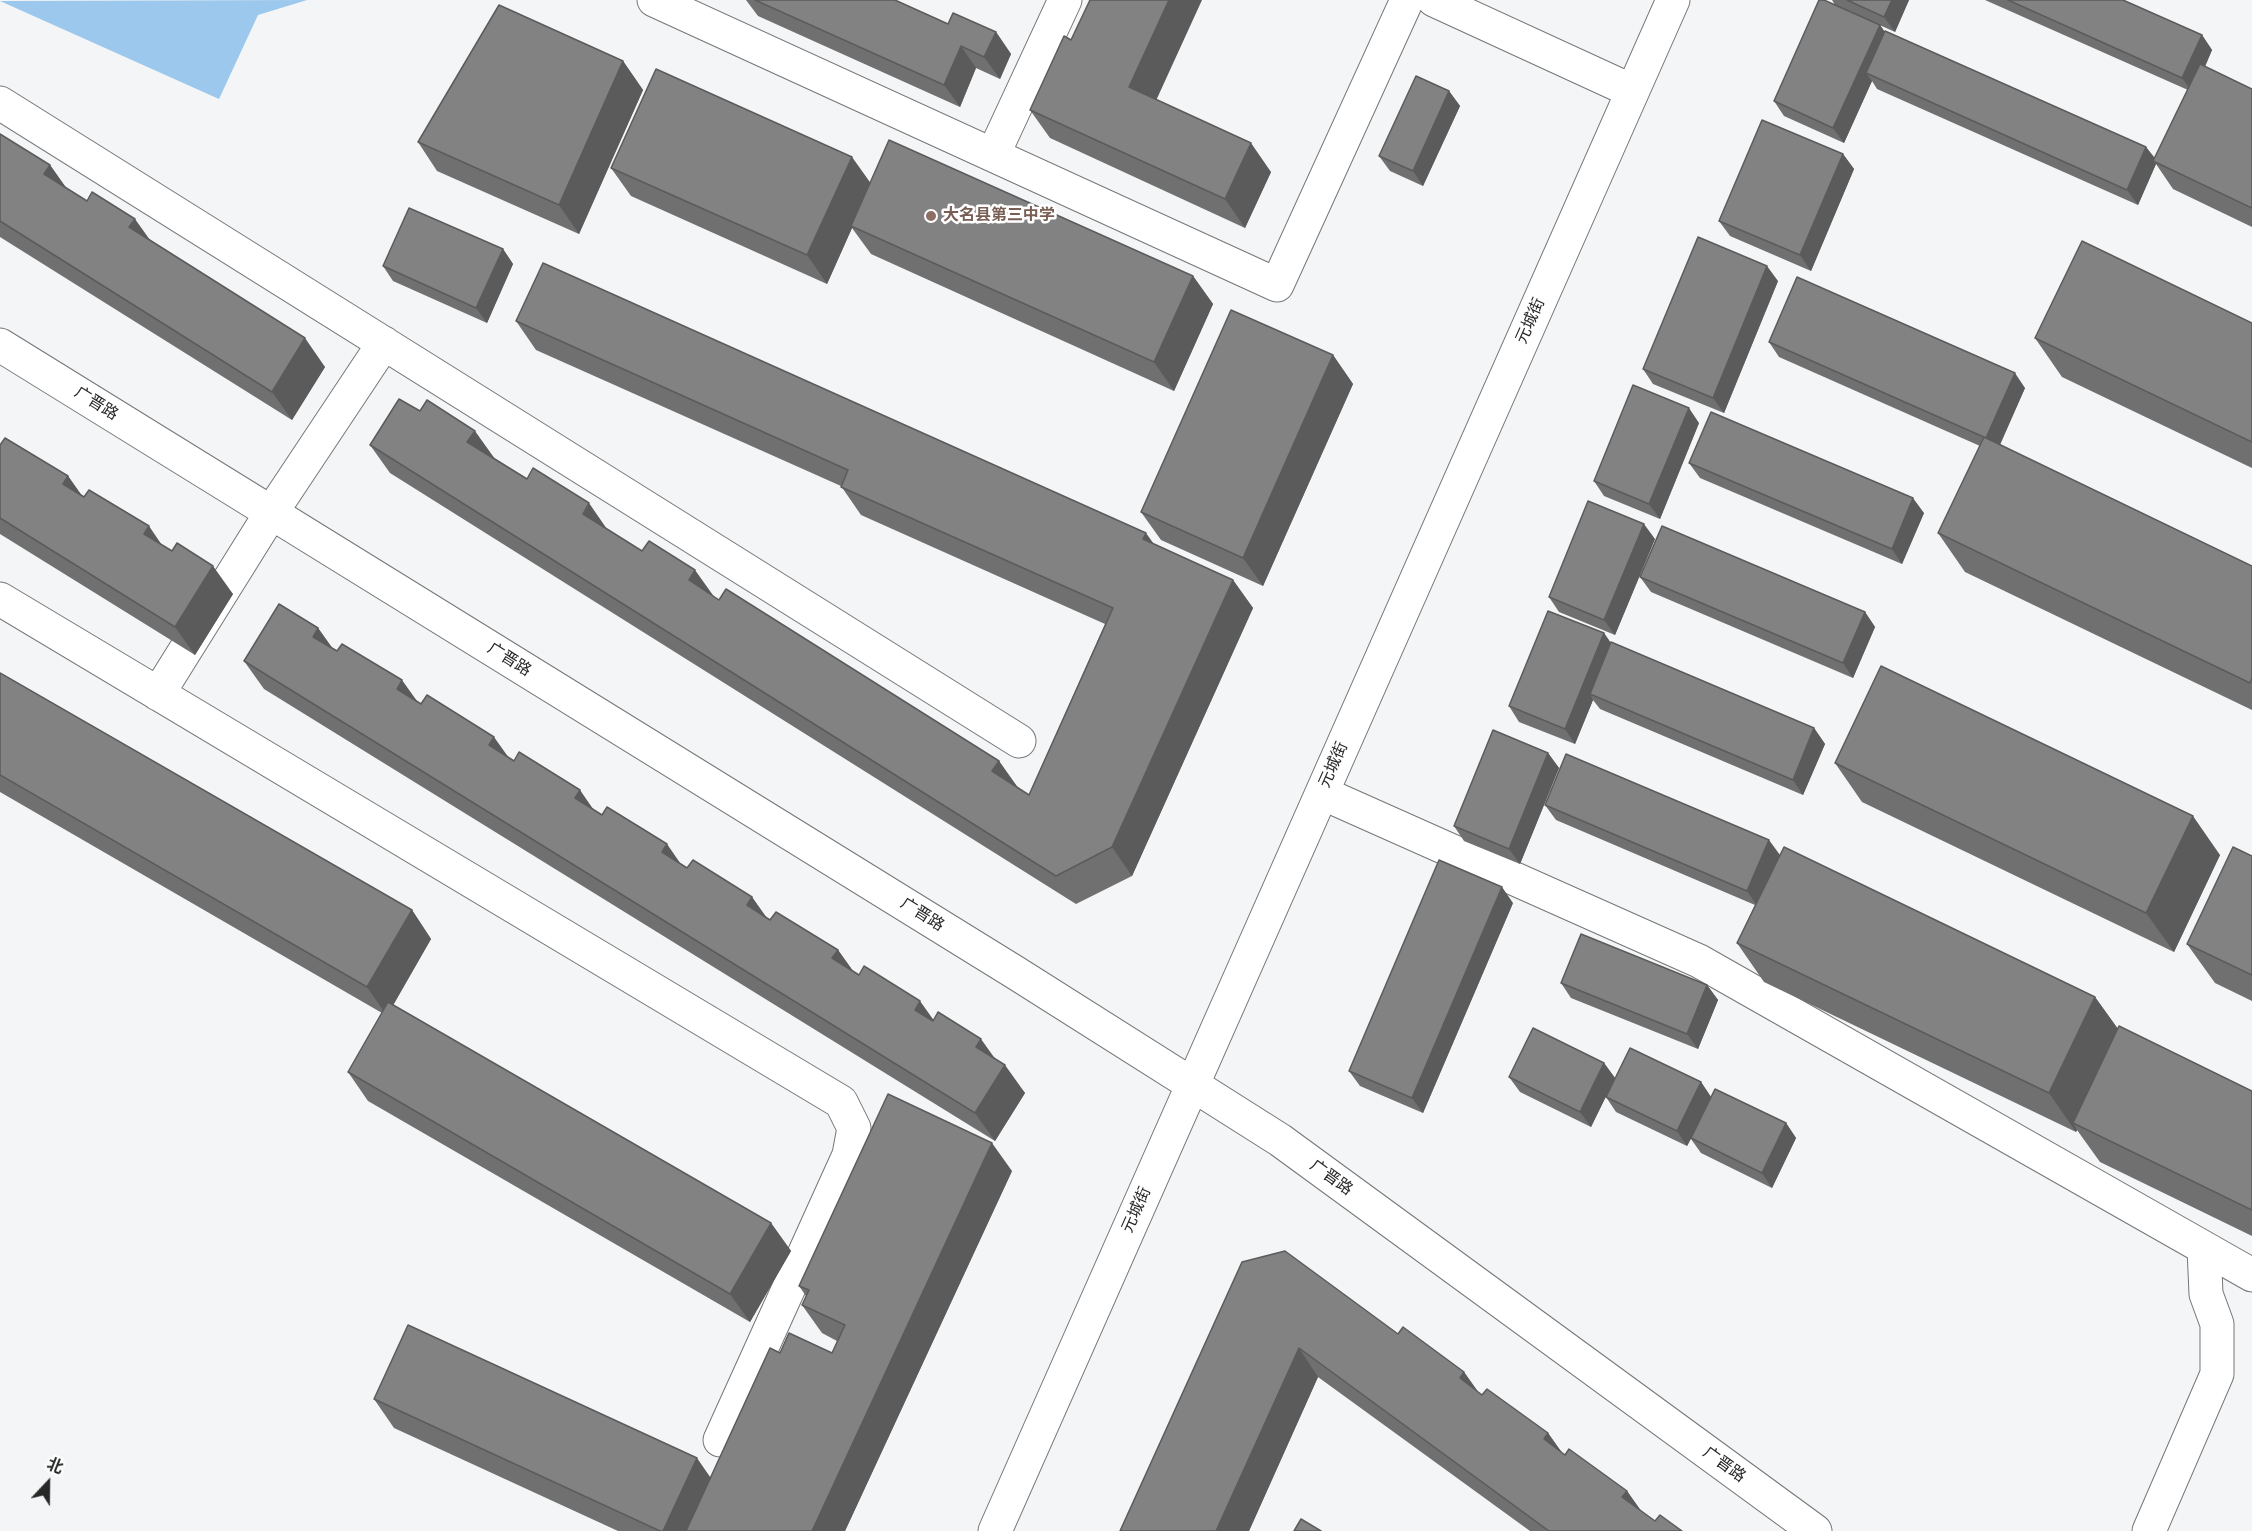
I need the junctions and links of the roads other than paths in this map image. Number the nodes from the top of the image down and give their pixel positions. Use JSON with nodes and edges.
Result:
{"nodes":[{"id":1,"x":654,"y":0,"type":"edge"},
{"id":2,"x":1065,"y":0,"type":"edge"},
{"id":3,"x":1407,"y":0,"type":"edge"},
{"id":4,"x":1434,"y":0,"type":"edge"},
{"id":5,"x":1673,"y":0,"type":"edge"},
{"id":6,"x":1632,"y":91,"type":"junction"},
{"id":7,"x":0,"y":103,"type":"edge"},
{"id":8,"x":993,"y":155,"type":"junction"},
{"id":9,"x":384,"y":343,"type":"junction"},
{"id":10,"x":0,"y":345,"type":"edge"},
{"id":11,"x":271,"y":513,"type":"junction"},
{"id":12,"x":0,"y":599,"type":"edge"},
{"id":13,"x":158,"y":694,"type":"junction"},
{"id":14,"x":1019,"y":741,"type":"dead end"},
{"id":15,"x":1322,"y":793,"type":"junction"},
{"id":16,"x":1193,"y":1084,"type":"junction"},
{"id":17,"x":2204,"y":1248,"type":"junction"},
{"id":18,"x":2252,"y":1275,"type":"edge"},
{"id":19,"x":720,"y":1440,"type":"dead end"},
{"id":20,"x":995,"y":1531,"type":"edge"},
{"id":21,"x":1815,"y":1531,"type":"edge"},
{"id":22,"x":2149,"y":1531,"type":"edge"}],
"edges":[{"from":1,"to":8,"type":"street"},
{"from":2,"to":8,"type":"street"},
{"from":3,"to":8,"type":"street"},
{"from":4,"to":6,"type":"street"},
{"from":5,"to":6,"type":"street","name":"元城街"},
{"from":6,"to":15,"type":"street","name":"元城街"},
{"from":7,"to":9,"type":"street"},
{"from":9,"to":11,"type":"street"},
{"from":9,"to":14,"type":"street"},
{"from":10,"to":11,"type":"street","name":"广晋路"},
{"from":11,"to":13,"type":"street"},
{"from":11,"to":16,"type":"street","name":"广晋路"},
{"from":12,"to":13,"type":"street"},
{"from":13,"to":19,"type":"street"},
{"from":15,"to":16,"type":"street","name":"元城街"},
{"from":15,"to":17,"type":"street"},
{"from":16,"to":20,"type":"street","name":"元城街"},
{"from":16,"to":21,"type":"street","name":"广晋路"},
{"from":17,"to":18,"type":"street"},
{"from":17,"to":22,"type":"street"}]}
